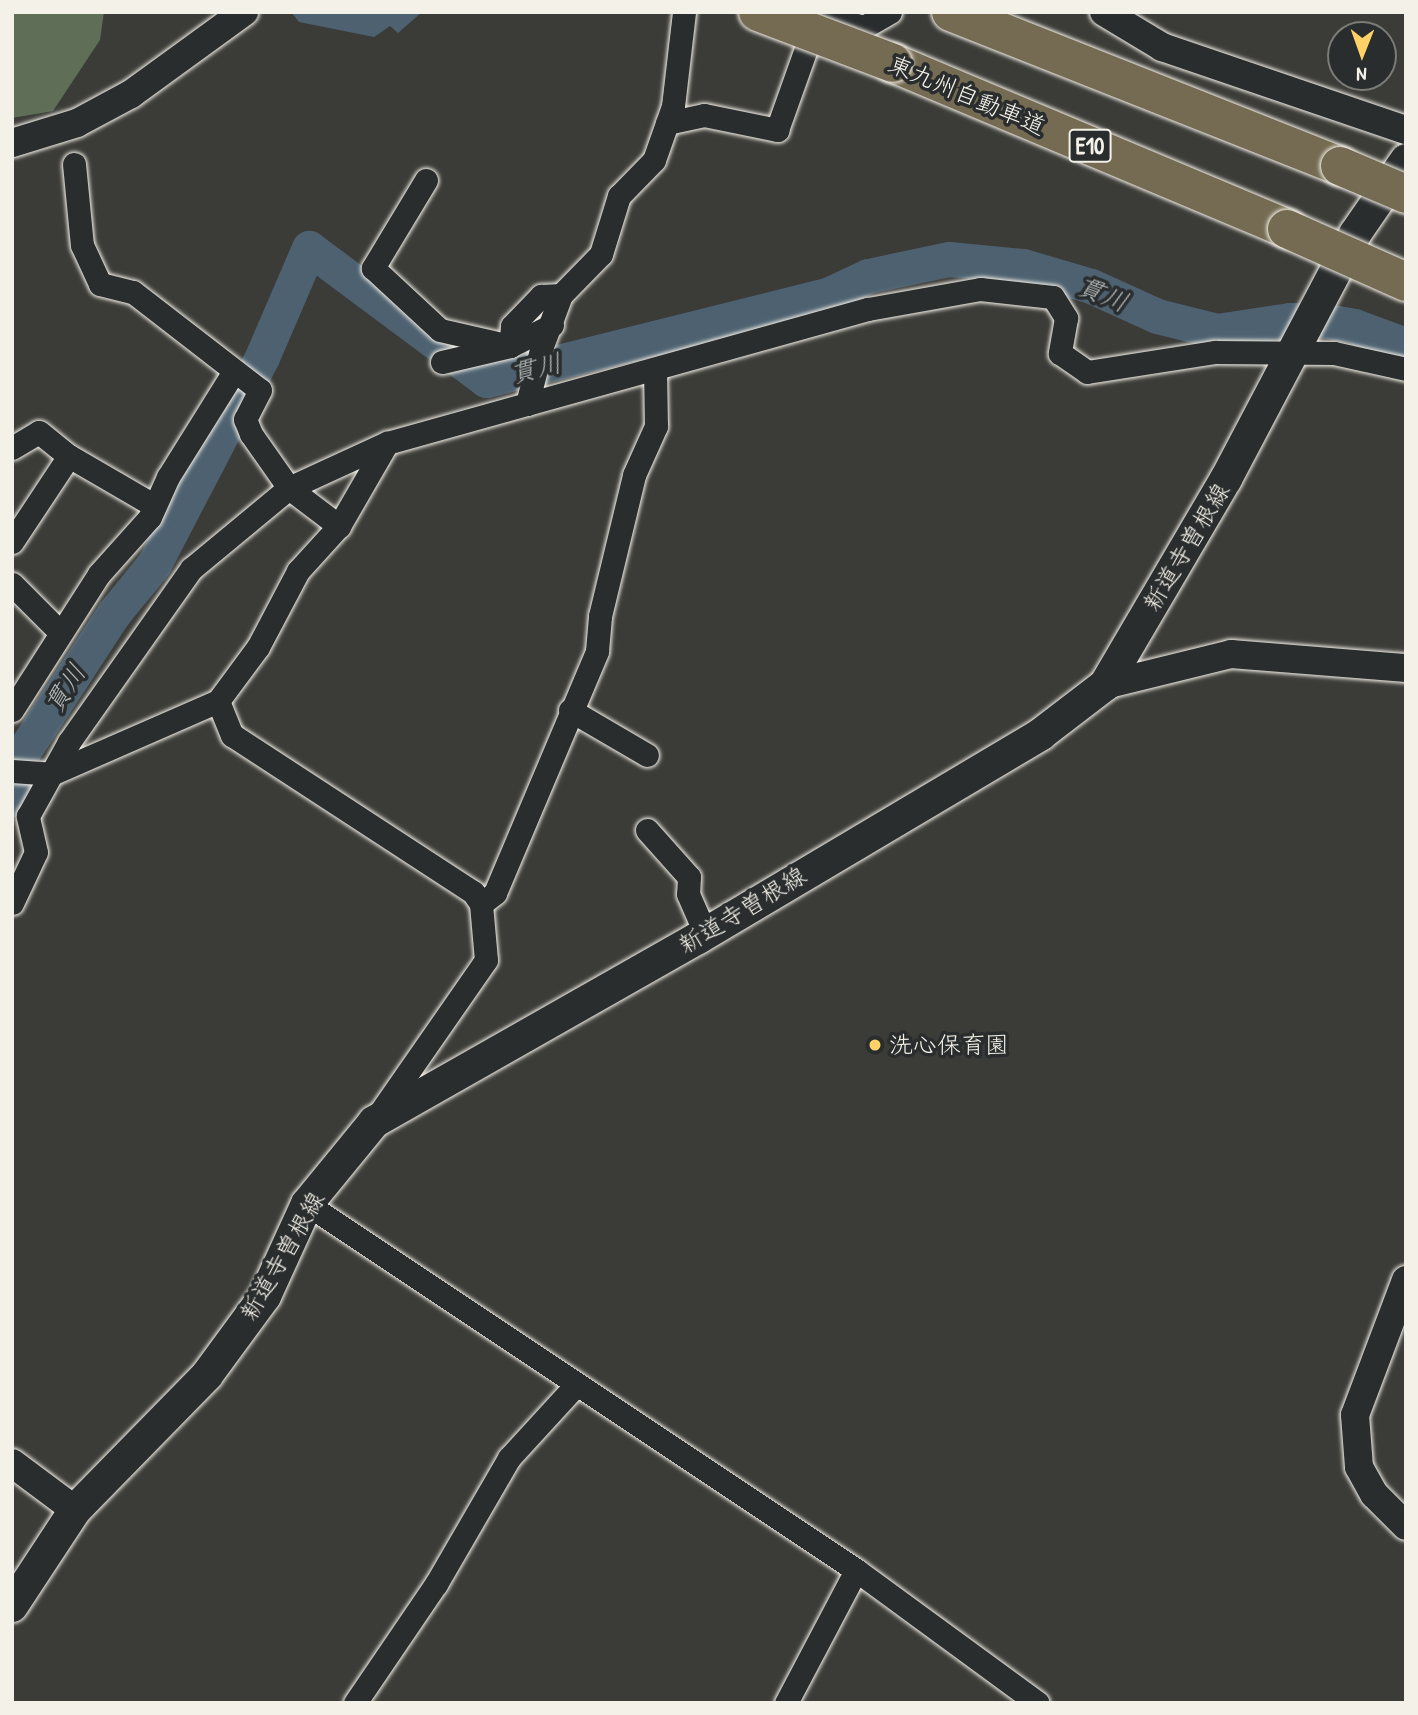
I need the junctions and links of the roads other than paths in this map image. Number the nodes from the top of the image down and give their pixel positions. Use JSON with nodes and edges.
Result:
{"nodes":[{"id":1,"x":244,"y":12,"type":"edge"},
{"id":2,"x":684,"y":12,"type":"edge"},
{"id":3,"x":758,"y":12,"type":"edge"},
{"id":4,"x":890,"y":12,"type":"edge"},
{"id":5,"x":1104,"y":12,"type":"edge"},
{"id":6,"x":958,"y":15,"type":"edge"},
{"id":7,"x":667,"y":123,"type":"junction"},
{"id":8,"x":1406,"y":130,"type":"edge"},
{"id":9,"x":12,"y":143,"type":"edge"},
{"id":10,"x":1406,"y":160,"type":"edge"},
{"id":11,"x":74,"y":164,"type":"dead end"},
{"id":12,"x":426,"y":180,"type":"dead end"},
{"id":13,"x":1406,"y":194,"type":"edge"},
{"id":14,"x":1406,"y":282,"type":"edge"},
{"id":15,"x":561,"y":295,"type":"junction"},
{"id":16,"x":552,"y":325,"type":"junction"},
{"id":17,"x":510,"y":346,"type":"junction"},
{"id":18,"x":1296,"y":351,"type":"junction"},
{"id":19,"x":442,"y":362,"type":"dead end"},
{"id":20,"x":655,"y":369,"type":"junction"},
{"id":21,"x":1406,"y":369,"type":"edge"},
{"id":22,"x":242,"y":379,"type":"junction"},
{"id":23,"x":530,"y":398,"type":"junction"},
{"id":24,"x":387,"y":443,"type":"junction"},
{"id":25,"x":12,"y":448,"type":"edge"},
{"id":26,"x":69,"y":456,"type":"junction"},
{"id":27,"x":287,"y":486,"type":"junction"},
{"id":28,"x":155,"y":506,"type":"junction"},
{"id":29,"x":339,"y":526,"type":"junction"},
{"id":30,"x":12,"y":542,"type":"edge"},
{"id":31,"x":12,"y":584,"type":"edge"},
{"id":32,"x":61,"y":633,"type":"junction"},
{"id":33,"x":1406,"y":668,"type":"edge"},
{"id":34,"x":1105,"y":685,"type":"junction"},
{"id":35,"x":218,"y":701,"type":"junction"},
{"id":36,"x":12,"y":710,"type":"edge"},
{"id":37,"x":570,"y":710,"type":"junction"},
{"id":38,"x":647,"y":755,"type":"dead end"},
{"id":39,"x":12,"y":771,"type":"edge"},
{"id":40,"x":45,"y":773,"type":"junction"},
{"id":41,"x":647,"y":830,"type":"dead end"},
{"id":42,"x":12,"y":903,"type":"edge"},
{"id":43,"x":481,"y":904,"type":"junction"},
{"id":44,"x":705,"y":933,"type":"junction"},
{"id":45,"x":374,"y":1122,"type":"junction"},
{"id":46,"x":307,"y":1204,"type":"junction"},
{"id":47,"x":1406,"y":1280,"type":"edge"},
{"id":48,"x":575,"y":1386,"type":"junction"},
{"id":49,"x":12,"y":1463,"type":"edge"},
{"id":50,"x":75,"y":1510,"type":"junction"},
{"id":51,"x":1406,"y":1526,"type":"edge"},
{"id":52,"x":856,"y":1570,"type":"junction"},
{"id":53,"x":12,"y":1606,"type":"edge"},
{"id":54,"x":355,"y":1703,"type":"edge"},
{"id":55,"x":786,"y":1703,"type":"edge"},
{"id":56,"x":1038,"y":1703,"type":"edge"}],
"edges":[{"from":1,"to":9,"type":"street"},
{"from":2,"to":7,"type":"street"},
{"from":3,"to":14,"type":"highway","name":"東九州自動車道","number":"E10","bridge":true},
{"from":4,"to":7,"type":"street"},
{"from":5,"to":8,"type":"street"},
{"from":6,"to":13,"type":"highway","bridge":true},
{"from":7,"to":15,"type":"street"},
{"from":10,"to":18,"type":"main road","name":"新道寺曽根線"},
{"from":11,"to":22,"type":"street"},
{"from":12,"to":17,"type":"street"},
{"from":15,"to":16,"type":"street"},
{"from":15,"to":17,"type":"street"},
{"from":16,"to":17,"type":"street"},
{"from":16,"to":23,"type":"street"},
{"from":17,"to":19,"type":"street"},
{"from":18,"to":20,"type":"street"},
{"from":18,"to":21,"type":"street"},
{"from":18,"to":34,"type":"main road","name":"新道寺曽根線"},
{"from":20,"to":23,"type":"street"},
{"from":20,"to":37,"type":"street"},
{"from":22,"to":27,"type":"street"},
{"from":22,"to":28,"type":"street"},
{"from":23,"to":24,"type":"street"},
{"from":24,"to":27,"type":"street"},
{"from":24,"to":29,"type":"street"},
{"from":25,"to":26,"type":"street"},
{"from":26,"to":28,"type":"street"},
{"from":26,"to":30,"type":"street"},
{"from":27,"to":29,"type":"street"},
{"from":27,"to":40,"type":"street"},
{"from":28,"to":32,"type":"street"},
{"from":29,"to":35,"type":"street"},
{"from":31,"to":32,"type":"street"},
{"from":32,"to":36,"type":"street"},
{"from":33,"to":34,"type":"street"},
{"from":34,"to":44,"type":"main road","name":"新道寺曽根線"},
{"from":35,"to":40,"type":"street"},
{"from":35,"to":43,"type":"street"},
{"from":37,"to":38,"type":"street"},
{"from":37,"to":43,"type":"street"},
{"from":39,"to":40,"type":"street"},
{"from":40,"to":42,"type":"street"},
{"from":41,"to":44,"type":"street"},
{"from":43,"to":45,"type":"street"},
{"from":44,"to":45,"type":"main road","name":"新道寺曽根線"},
{"from":45,"to":46,"type":"main road","name":"新道寺曽根線"},
{"from":46,"to":48,"type":"street"},
{"from":46,"to":50,"type":"main road","name":"新道寺曽根線"},
{"from":47,"to":51,"type":"street"},
{"from":48,"to":52,"type":"street"},
{"from":48,"to":54,"type":"street"},
{"from":49,"to":50,"type":"street"},
{"from":50,"to":53,"type":"main road","name":"新道寺曽根線"},
{"from":52,"to":55,"type":"street"},
{"from":52,"to":56,"type":"street"}]}
